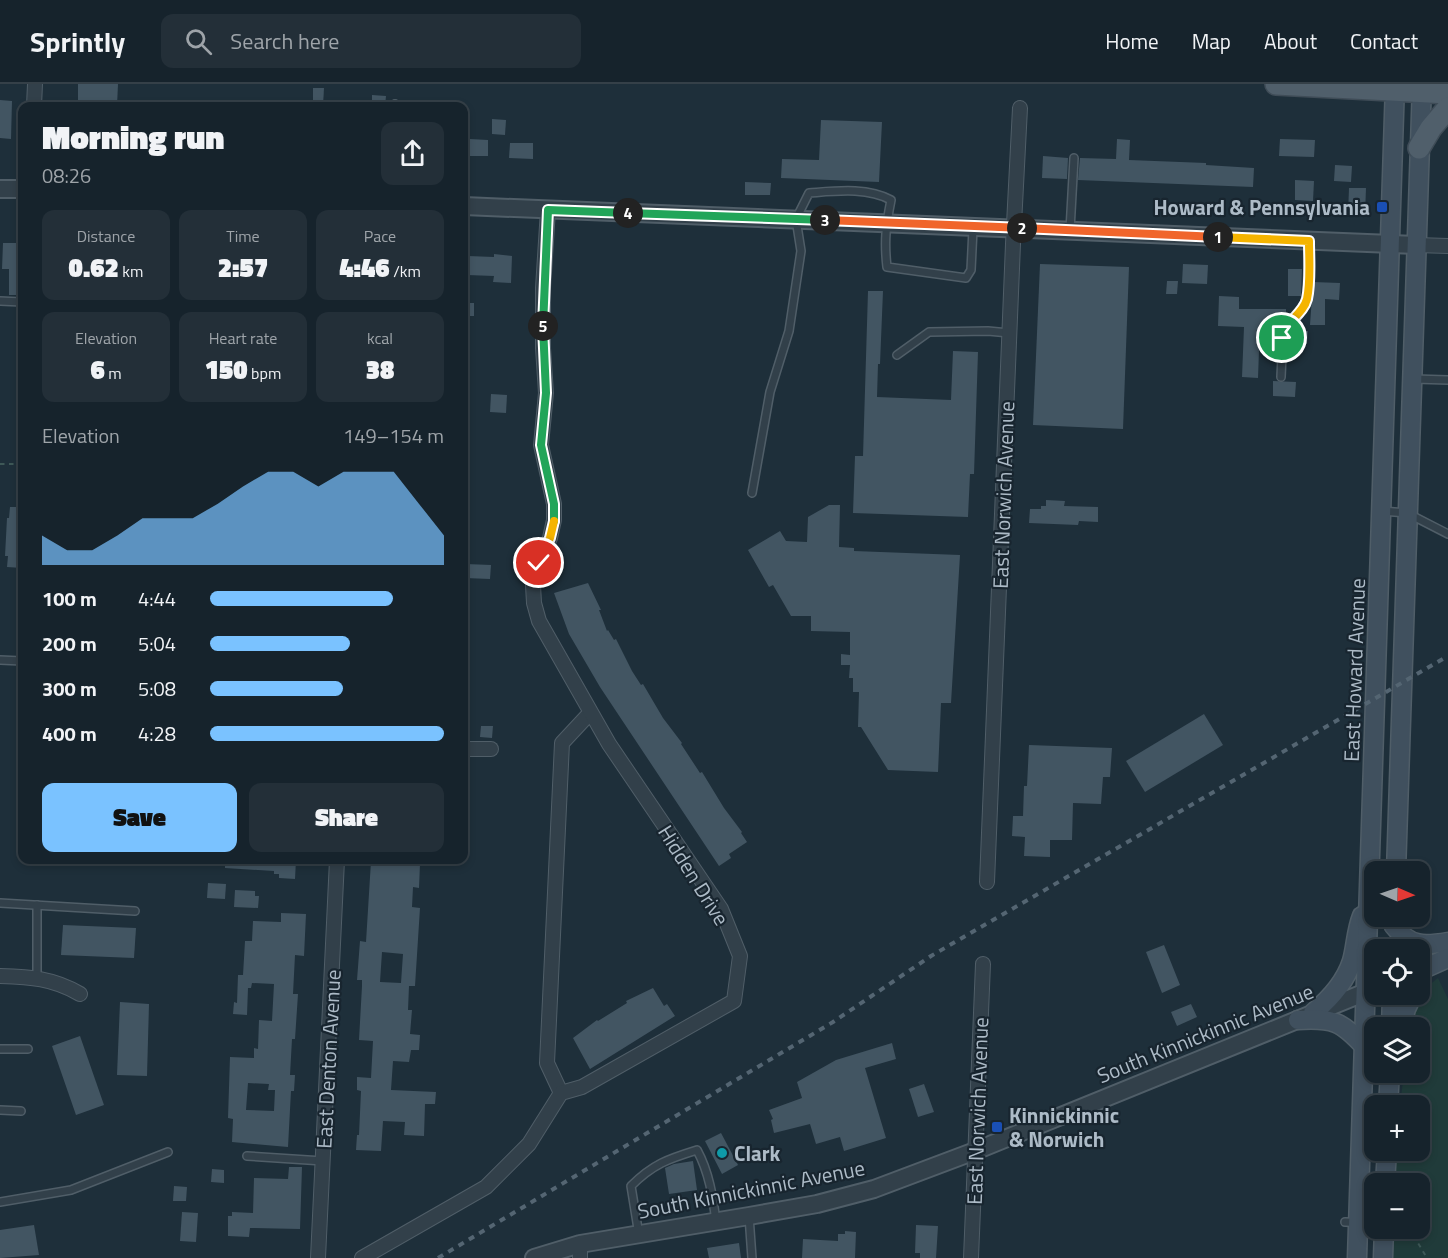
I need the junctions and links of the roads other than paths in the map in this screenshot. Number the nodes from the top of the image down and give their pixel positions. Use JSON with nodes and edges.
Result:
{"nodes":[{"id":1,"x":35,"y":84,"type":"edge"},
{"id":2,"x":1276,"y":84,"type":"edge"},
{"id":3,"x":1395,"y":87,"type":"edge"},
{"id":4,"x":1422,"y":88,"type":"edge"},
{"id":5,"x":1448,"y":93,"type":"edge"},
{"id":6,"x":34,"y":102,"type":"edge"},
{"id":7,"x":1020,"y":108,"type":"dead end"},
{"id":8,"x":1448,"y":108,"type":"edge"},
{"id":9,"x":1419,"y":148,"type":"junction"},
{"id":10,"x":1074,"y":158,"type":"dead end"},
{"id":11,"x":0,"y":189,"type":"edge"},
{"id":12,"x":18,"y":189,"type":"edge"},
{"id":13,"x":468,"y":206,"type":"edge"},
{"id":14,"x":548,"y":210,"type":"junction"},
{"id":15,"x":796,"y":219,"type":"junction"},
{"id":16,"x":886,"y":223,"type":"junction"},
{"id":17,"x":973,"y":226,"type":"junction"},
{"id":18,"x":1014,"y":227,"type":"junction"},
{"id":19,"x":1070,"y":230,"type":"junction"},
{"id":20,"x":1309,"y":241,"type":"junction"},
{"id":21,"x":1390,"y":244,"type":"junction"},
{"id":22,"x":1416,"y":244,"type":"junction"},
{"id":23,"x":1448,"y":246,"type":"edge"},
{"id":24,"x":0,"y":301,"type":"edge"},
{"id":25,"x":18,"y":302,"type":"edge"},
{"id":26,"x":1009,"y":333,"type":"junction"},
{"id":27,"x":897,"y":355,"type":"dead end"},
{"id":28,"x":1281,"y":376,"type":"dead end"},
{"id":29,"x":1412,"y":379,"type":"junction"},
{"id":30,"x":1448,"y":380,"type":"edge"},
{"id":31,"x":752,"y":493,"type":"dead end"},
{"id":32,"x":1382,"y":511,"type":"junction"},
{"id":33,"x":1407,"y":513,"type":"junction"},
{"id":34,"x":1448,"y":534,"type":"edge"},
{"id":35,"x":0,"y":660,"type":"edge"},
{"id":36,"x":18,"y":661,"type":"edge"},
{"id":37,"x":590,"y":713,"type":"junction"},
{"id":38,"x":468,"y":749,"type":"edge"},
{"id":39,"x":491,"y":749,"type":"dead end"},
{"id":40,"x":1371,"y":861,"type":"edge"},
{"id":41,"x":1396,"y":861,"type":"edge"},
{"id":42,"x":337,"y":864,"type":"edge"},
{"id":43,"x":987,"y":882,"type":"dead end"},
{"id":44,"x":0,"y":903,"type":"edge"},
{"id":45,"x":37,"y":905,"type":"junction"},
{"id":46,"x":1364,"y":909,"type":"edge"},
{"id":47,"x":135,"y":911,"type":"dead end"},
{"id":48,"x":1398,"y":927,"type":"edge"},
{"id":49,"x":1448,"y":942,"type":"edge"},
{"id":50,"x":983,"y":964,"type":"dead end"},
{"id":51,"x":0,"y":976,"type":"edge"},
{"id":52,"x":37,"y":977,"type":"junction"},
{"id":53,"x":1364,"y":993,"type":"edge"},
{"id":54,"x":80,"y":994,"type":"dead end"},
{"id":55,"x":1306,"y":1017,"type":"junction"},
{"id":56,"x":1364,"y":1046,"type":"joint"},
{"id":57,"x":0,"y":1049,"type":"edge"},
{"id":58,"x":28,"y":1049,"type":"dead end"},
{"id":59,"x":561,"y":1094,"type":"junction"},
{"id":60,"x":0,"y":1110,"type":"edge"},
{"id":61,"x":21,"y":1111,"type":"dead end"},
{"id":62,"x":975,"y":1151,"type":"junction"},
{"id":63,"x":168,"y":1152,"type":"dead end"},
{"id":64,"x":247,"y":1156,"type":"dead end"},
{"id":65,"x":323,"y":1161,"type":"junction"},
{"id":66,"x":0,"y":1202,"type":"edge"},
{"id":67,"x":749,"y":1216,"type":"junction"},
{"id":68,"x":716,"y":1222,"type":"junction"},
{"id":69,"x":1359,"y":1222,"type":"edge"},
{"id":70,"x":639,"y":1235,"type":"junction"},
{"id":71,"x":1384,"y":1239,"type":"edge"},
{"id":72,"x":580,"y":1251,"type":"edge"},
{"id":73,"x":318,"y":1258,"type":"edge"},
{"id":74,"x":362,"y":1258,"type":"edge"},
{"id":75,"x":534,"y":1258,"type":"edge"},
{"id":76,"x":752,"y":1258,"type":"edge"},
{"id":77,"x":971,"y":1258,"type":"edge"},
{"id":78,"x":1357,"y":1258,"type":"edge"},
{"id":79,"x":1383,"y":1258,"type":"edge"}],
"edges":[{"from":1,"to":6,"type":"street"},
{"from":2,"to":3,"type":"main road"},
{"from":3,"to":4,"type":"main road"},
{"from":3,"to":21,"type":"main road","name":"East Howard Avenue"},
{"from":4,"to":5,"type":"main road"},
{"from":4,"to":9,"type":"main road"},
{"from":7,"to":18,"type":"street","name":"East Norwich Avenue"},
{"from":8,"to":9,"type":"main road"},
{"from":9,"to":22,"type":"main road"},
{"from":10,"to":19,"type":"lane"},
{"from":11,"to":12,"type":"street"},
{"from":13,"to":14,"type":"street"},
{"from":14,"to":15,"type":"street"},
{"from":14,"to":37,"type":"street","name":"Hidden Drive"},
{"from":15,"to":16,"type":"street"},
{"from":15,"to":16,"type":"lane"},
{"from":15,"to":31,"type":"lane"},
{"from":16,"to":17,"type":"street"},
{"from":16,"to":17,"type":"lane"},
{"from":17,"to":18,"type":"street"},
{"from":18,"to":19,"type":"street"},
{"from":18,"to":26,"type":"street","name":"East Norwich Avenue"},
{"from":19,"to":20,"type":"street"},
{"from":20,"to":21,"type":"street"},
{"from":20,"to":28,"type":"lane"},
{"from":21,"to":22,"type":"street"},
{"from":21,"to":32,"type":"main road","name":"East Howard Avenue"},
{"from":22,"to":23,"type":"street"},
{"from":22,"to":29,"type":"main road"},
{"from":24,"to":25,"type":"lane"},
{"from":26,"to":27,"type":"lane"},
{"from":26,"to":43,"type":"street","name":"East Norwich Avenue"},
{"from":29,"to":30,"type":"lane"},
{"from":29,"to":33,"type":"main road"},
{"from":32,"to":33,"type":"lane"},
{"from":32,"to":40,"type":"main road","name":"East Howard Avenue"},
{"from":33,"to":34,"type":"lane"},
{"from":33,"to":41,"type":"main road"},
{"from":35,"to":36,"type":"lane"},
{"from":37,"to":59,"type":"street"},
{"from":37,"to":59,"type":"street","name":"Hidden Drive"},
{"from":38,"to":39,"type":"street"},
{"from":42,"to":65,"type":"street","name":"East Denton Avenue"},
{"from":44,"to":45,"type":"lane"},
{"from":45,"to":47,"type":"lane"},
{"from":45,"to":52,"type":"lane"},
{"from":46,"to":55,"type":"main road"},
{"from":48,"to":49,"type":"main road"},
{"from":50,"to":62,"type":"street","name":"East Norwich Avenue"},
{"from":51,"to":52,"type":"street"},
{"from":52,"to":54,"type":"street"},
{"from":53,"to":55,"type":"street","name":"South Kinnickinnic Avenue"},
{"from":55,"to":56,"type":"main road"},
{"from":55,"to":62,"type":"street","name":"South Kinnickinnic Avenue"},
{"from":56,"to":69,"type":"main road","name":"East Howard Avenue"},
{"from":57,"to":58,"type":"lane"},
{"from":59,"to":74,"type":"street"},
{"from":60,"to":61,"type":"lane"},
{"from":62,"to":67,"type":"street","name":"South Kinnickinnic Avenue"},
{"from":62,"to":77,"type":"street","name":"East Norwich Avenue"},
{"from":63,"to":66,"type":"lane"},
{"from":64,"to":65,"type":"lane"},
{"from":65,"to":73,"type":"street","name":"East Denton Avenue"},
{"from":67,"to":68,"type":"street","name":"South Kinnickinnic Avenue"},
{"from":67,"to":76,"type":"lane"},
{"from":68,"to":70,"type":"street","name":"South Kinnickinnic Avenue"},
{"from":68,"to":70,"type":"lane"},
{"from":69,"to":78,"type":"main road","name":"East Howard Avenue"},
{"from":70,"to":72,"type":"street","name":"South Kinnickinnic Avenue"},
{"from":71,"to":79,"type":"main road"},
{"from":72,"to":75,"type":"street","name":"South Kinnickinnic Avenue"}]}
